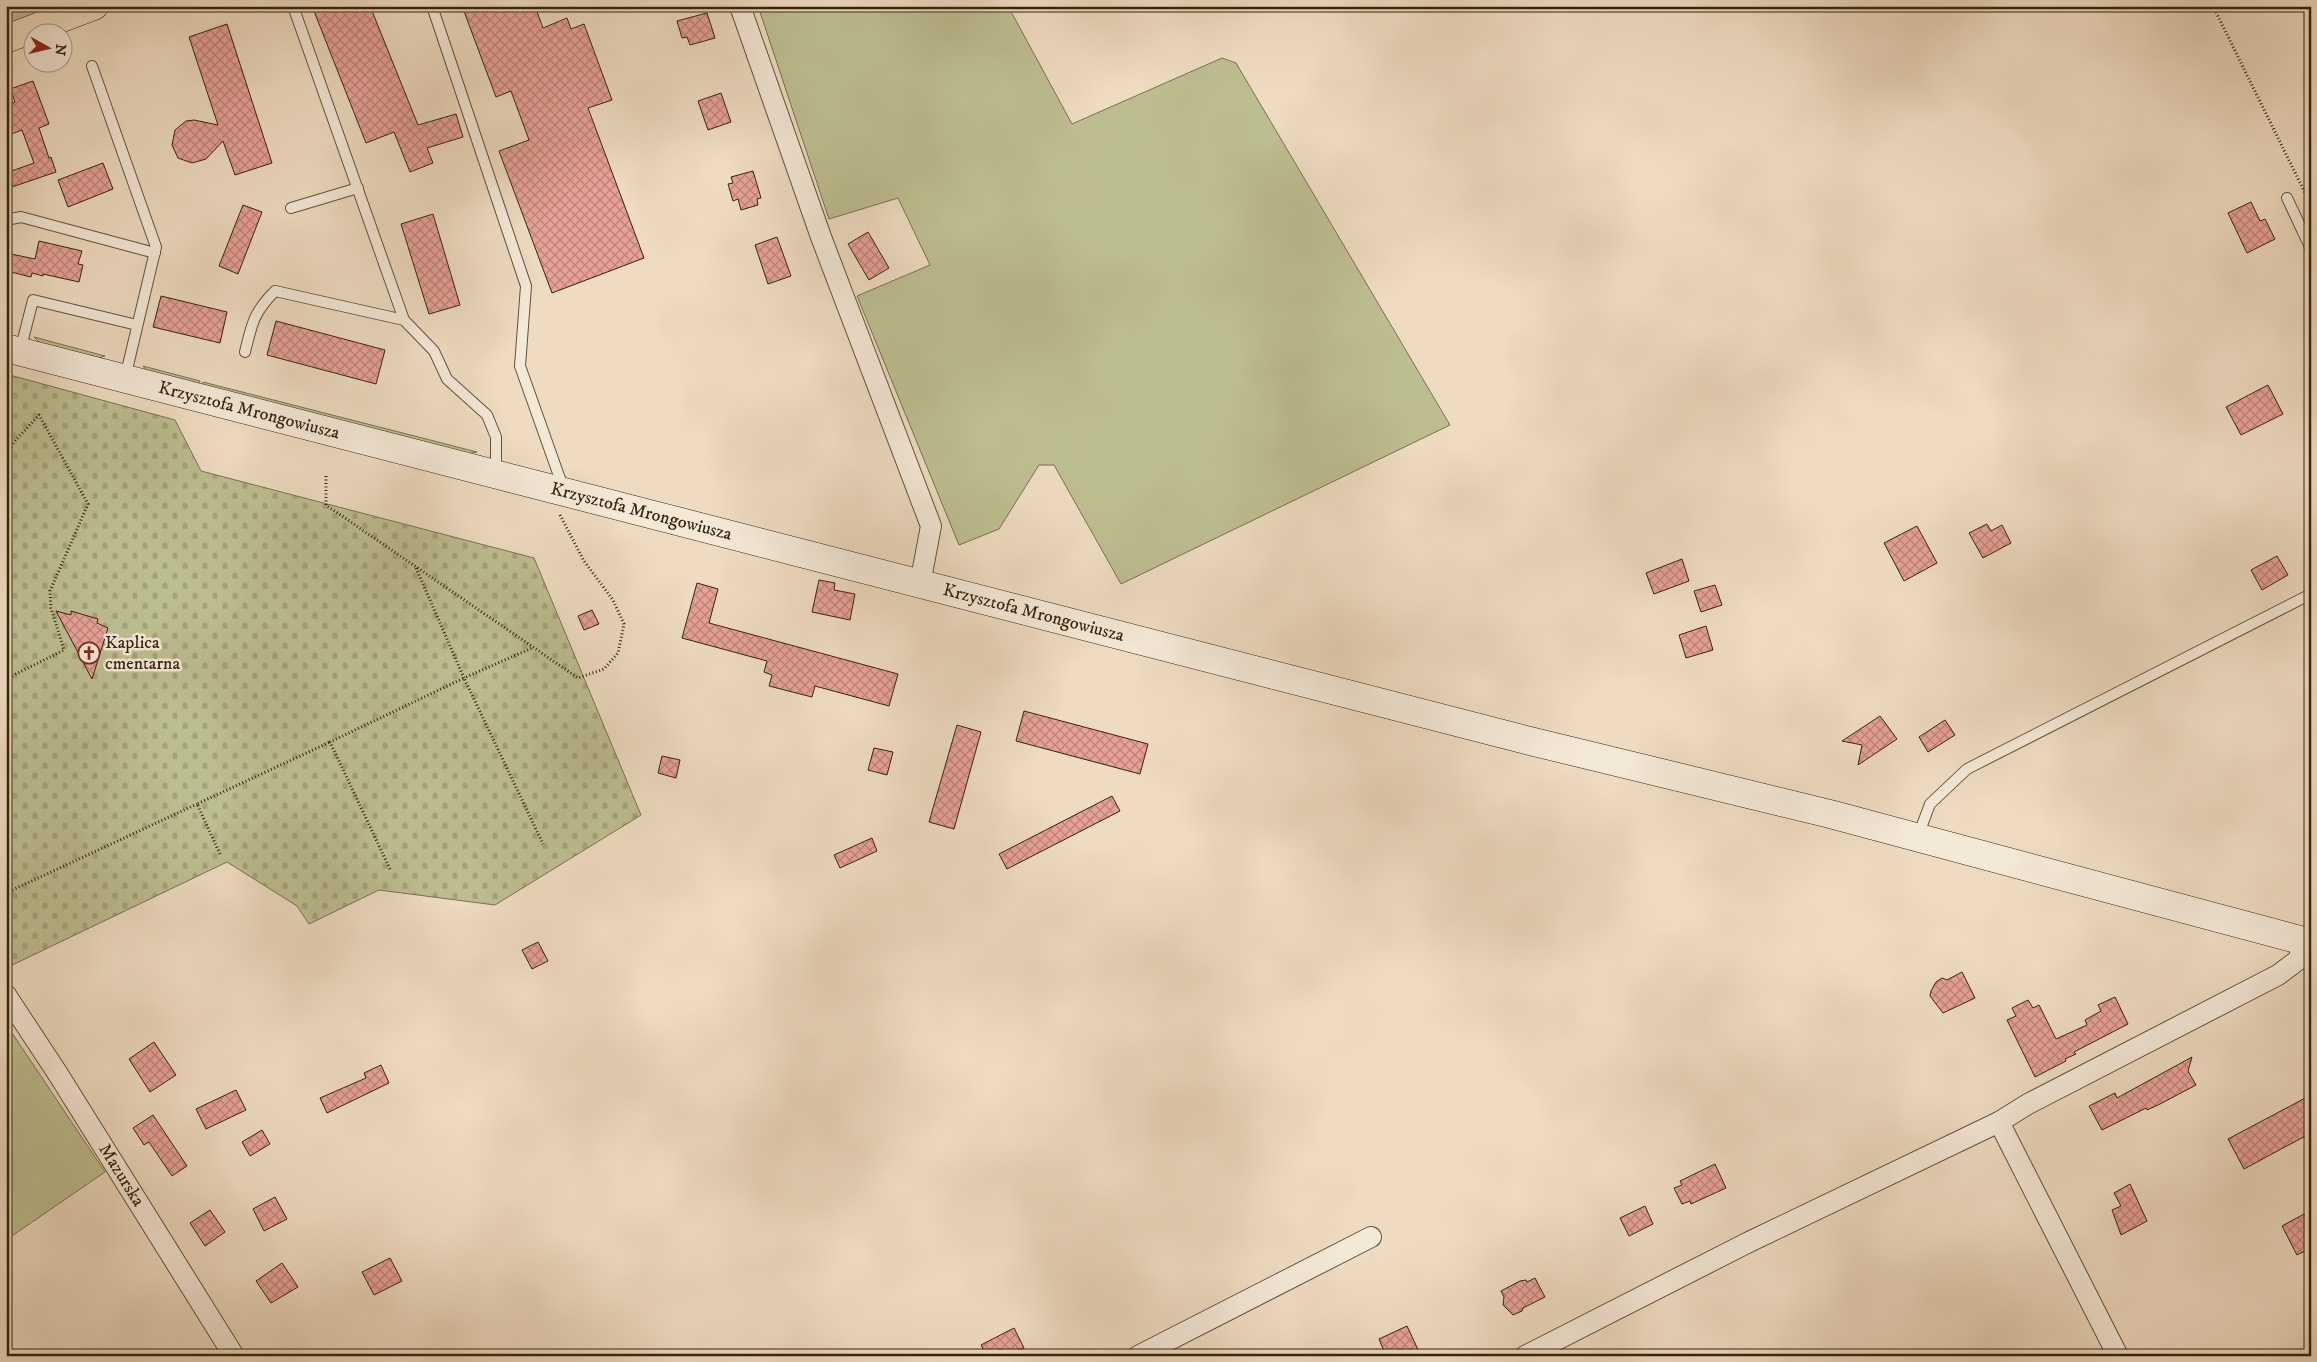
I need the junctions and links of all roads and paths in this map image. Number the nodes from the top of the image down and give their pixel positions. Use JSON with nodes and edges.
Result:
{"nodes":[{"id":1,"x":94,"y":6,"type":"edge"},
{"id":2,"x":292,"y":6,"type":"edge"},
{"id":3,"x":432,"y":6,"type":"edge"},
{"id":4,"x":740,"y":6,"type":"edge"},
{"id":5,"x":2213,"y":6,"type":"edge"},
{"id":6,"x":6,"y":38,"type":"edge"},
{"id":7,"x":92,"y":66,"type":"dead end"},
{"id":8,"x":358,"y":188,"type":"junction"},
{"id":9,"x":2287,"y":198,"type":"dead end"},
{"id":10,"x":2311,"y":205,"type":"edge"},
{"id":11,"x":291,"y":208,"type":"dead end"},
{"id":12,"x":6,"y":220,"type":"edge"},
{"id":13,"x":2311,"y":249,"type":"edge"},
{"id":14,"x":155,"y":253,"type":"junction"},
{"id":15,"x":404,"y":320,"type":"junction"},
{"id":16,"x":137,"y":325,"type":"junction"},
{"id":17,"x":13,"y":350,"type":"edge"},
{"id":18,"x":245,"y":352,"type":"dead end"},
{"id":19,"x":124,"y":379,"type":"junction"},
{"id":20,"x":6,"y":456,"type":"edge"},
{"id":21,"x":496,"y":475,"type":"junction"},
{"id":22,"x":326,"y":476,"type":"dead end"},
{"id":23,"x":559,"y":491,"type":"junction"},
{"id":24,"x":416,"y":568,"type":"junction"},
{"id":25,"x":920,"y":584,"type":"junction"},
{"id":26,"x":2311,"y":594,"type":"edge"},
{"id":27,"x":532,"y":648,"type":"junction"},
{"id":28,"x":464,"y":678,"type":"junction"},
{"id":29,"x":6,"y":679,"type":"edge"},
{"id":30,"x":330,"y":742,"type":"junction"},
{"id":31,"x":198,"y":804,"type":"junction"},
{"id":32,"x":1918,"y":837,"type":"junction"},
{"id":33,"x":543,"y":844,"type":"dead end"},
{"id":34,"x":220,"y":854,"type":"dead end"},
{"id":35,"x":390,"y":869,"type":"dead end"},
{"id":36,"x":6,"y":894,"type":"edge"},
{"id":37,"x":2308,"y":942,"type":"edge"},
{"id":38,"x":6,"y":996,"type":"edge"},
{"id":39,"x":1999,"y":1122,"type":"junction"},
{"id":40,"x":1371,"y":1237,"type":"dead end"},
{"id":41,"x":234,"y":1356,"type":"edge"},
{"id":42,"x":1138,"y":1356,"type":"edge"},
{"id":43,"x":1525,"y":1356,"type":"edge"},
{"id":44,"x":2118,"y":1356,"type":"edge"}],
"edges":[{"from":1,"to":6,"type":"main road"},
{"from":2,"to":8,"type":"lane"},
{"from":3,"to":23,"type":"lane"},
{"from":4,"to":25,"type":"street"},
{"from":5,"to":10,"type":"path"},
{"from":7,"to":14,"type":"lane"},
{"from":8,"to":11,"type":"lane"},
{"from":8,"to":15,"type":"lane"},
{"from":9,"to":13,"type":"lane"},
{"from":12,"to":14,"type":"lane"},
{"from":14,"to":16,"type":"lane"},
{"from":15,"to":18,"type":"lane"},
{"from":15,"to":21,"type":"lane"},
{"from":16,"to":17,"type":"lane"},
{"from":16,"to":19,"type":"lane"},
{"from":17,"to":19,"type":"main road","name":"Krzysztofa Mrongowiusza"},
{"from":19,"to":21,"type":"main road","name":"Krzysztofa Mrongowiusza"},
{"from":20,"to":29,"type":"path"},
{"from":21,"to":23,"type":"main road","name":"Krzysztofa Mrongowiusza"},
{"from":22,"to":24,"type":"path"},
{"from":23,"to":25,"type":"main road","name":"Krzysztofa Mrongowiusza"},
{"from":23,"to":27,"type":"path"},
{"from":24,"to":27,"type":"path"},
{"from":24,"to":28,"type":"path"},
{"from":25,"to":32,"type":"main road","name":"Krzysztofa Mrongowiusza"},
{"from":26,"to":32,"type":"lane"},
{"from":27,"to":28,"type":"path"},
{"from":28,"to":30,"type":"path"},
{"from":28,"to":33,"type":"path"},
{"from":30,"to":31,"type":"path"},
{"from":30,"to":35,"type":"path"},
{"from":31,"to":34,"type":"path"},
{"from":31,"to":36,"type":"path"},
{"from":32,"to":37,"type":"main road","name":"Krzysztofa Mrongowiusza"},
{"from":37,"to":39,"type":"street"},
{"from":38,"to":41,"type":"street","name":"Mazurska"},
{"from":39,"to":43,"type":"street"},
{"from":39,"to":44,"type":"street"},
{"from":40,"to":42,"type":"street"}]}
